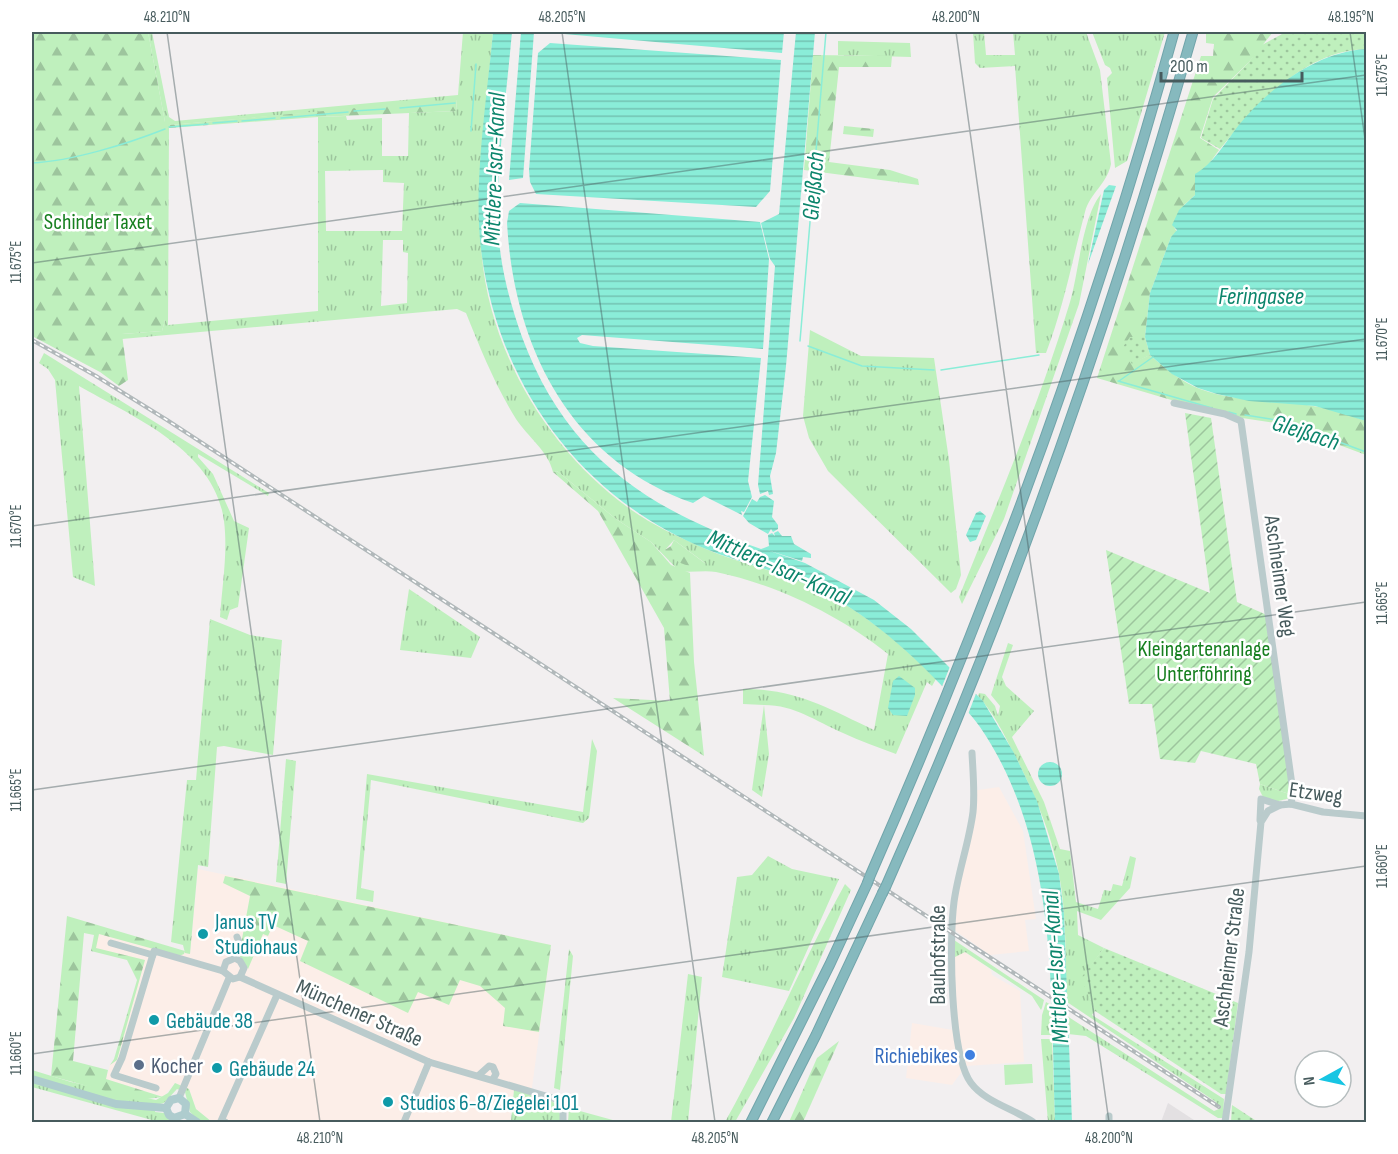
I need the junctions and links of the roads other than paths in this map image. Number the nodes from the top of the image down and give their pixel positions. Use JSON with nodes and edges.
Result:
{"nodes":[{"id":1,"x":1174,"y":32,"type":"edge"},
{"id":2,"x":1193,"y":32,"type":"edge"},
{"id":3,"x":1174,"y":403,"type":"dead end"},
{"id":4,"x":972,"y":753,"type":"dead end"},
{"id":5,"x":1261,"y":799,"type":"joint"},
{"id":6,"x":1291,"y":804,"type":"junction"},
{"id":7,"x":1280,"y":806,"type":"junction"},
{"id":8,"x":1366,"y":816,"type":"edge"},
{"id":9,"x":1261,"y":822,"type":"junction"},
{"id":10,"x":237,"y":937,"type":"dead end"},
{"id":11,"x":111,"y":943,"type":"dead end"},
{"id":12,"x":153,"y":955,"type":"junction"},
{"id":13,"x":235,"y":958,"type":"junction"},
{"id":14,"x":223,"y":971,"type":"junction"},
{"id":15,"x":240,"y":977,"type":"junction"},
{"id":16,"x":229,"y":978,"type":"junction"},
{"id":17,"x":277,"y":995,"type":"junction"},
{"id":18,"x":429,"y":1062,"type":"junction"},
{"id":19,"x":480,"y":1075,"type":"junction"},
{"id":20,"x":32,"y":1079,"type":"edge"},
{"id":21,"x":493,"y":1079,"type":"junction"},
{"id":22,"x":156,"y":1089,"type":"dead end"},
{"id":23,"x":178,"y":1098,"type":"junction"},
{"id":24,"x":166,"y":1108,"type":"junction"},
{"id":25,"x":185,"y":1114,"type":"junction"},
{"id":26,"x":174,"y":1120,"type":"edge"},
{"id":27,"x":197,"y":1122,"type":"edge"},
{"id":28,"x":225,"y":1122,"type":"edge"},
{"id":29,"x":404,"y":1122,"type":"edge"},
{"id":30,"x":562,"y":1122,"type":"edge"},
{"id":31,"x":751,"y":1122,"type":"edge"},
{"id":32,"x":772,"y":1122,"type":"edge"},
{"id":33,"x":1033,"y":1122,"type":"edge"},
{"id":34,"x":1225,"y":1122,"type":"edge"}],
"edges":[{"from":1,"to":31,"type":"highway"},
{"from":2,"to":32,"type":"highway"},
{"from":3,"to":6,"type":"street","name":"Aschheimer Weg"},
{"from":4,"to":33,"type":"street","name":"Bauhofstraße"},
{"from":5,"to":7,"type":"street","name":"Etzweg"},
{"from":5,"to":9,"type":"street","name":"Aschheimer Straße"},
{"from":6,"to":7,"type":"street","name":"Etzweg"},
{"from":6,"to":8,"type":"street","name":"Etzweg"},
{"from":7,"to":9,"type":"street"},
{"from":9,"to":34,"type":"street","name":"Aschheimer Straße"},
{"from":10,"to":13,"type":"street"},
{"from":11,"to":12,"type":"street"},
{"from":12,"to":14,"type":"street"},
{"from":12,"to":22,"type":"street"},
{"from":13,"to":14,"type":"street"},
{"from":13,"to":15,"type":"street"},
{"from":14,"to":16,"type":"street"},
{"from":15,"to":16,"type":"street"},
{"from":15,"to":17,"type":"street","name":"Münchener Straße"},
{"from":16,"to":23,"type":"street"},
{"from":17,"to":18,"type":"street","name":"Münchener Straße"},
{"from":17,"to":28,"type":"street","name":"Münchener Straße"},
{"from":18,"to":19,"type":"street","name":"Münchener Straße"},
{"from":18,"to":29,"type":"street","name":"Münchener Straße"},
{"from":19,"to":21,"type":"street","name":"Münchener Straße"},
{"from":19,"to":21,"type":"street","name":"Münchener Straße"},
{"from":20,"to":24,"type":"main road"},
{"from":21,"to":30,"type":"street","name":"Münchener Straße"},
{"from":23,"to":24,"type":"main road"},
{"from":23,"to":25,"type":"main road"},
{"from":24,"to":26,"type":"main road"},
{"from":25,"to":26,"type":"main road"},
{"from":25,"to":27,"type":"main road"}]}
